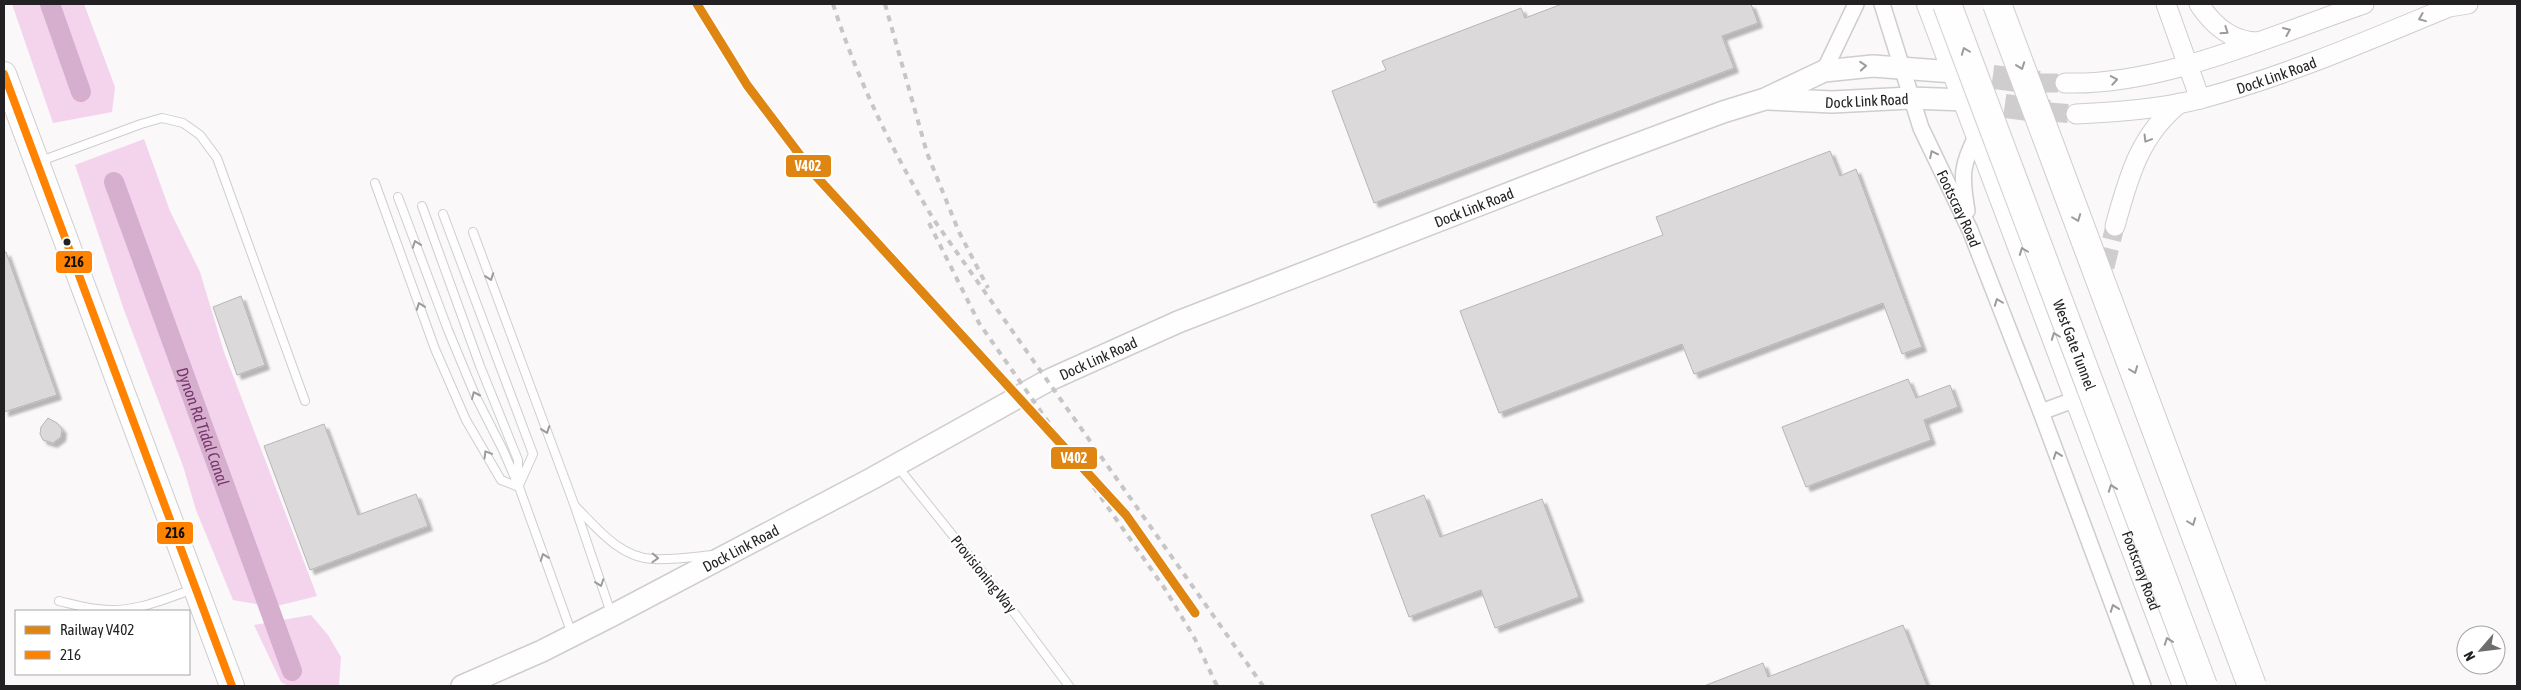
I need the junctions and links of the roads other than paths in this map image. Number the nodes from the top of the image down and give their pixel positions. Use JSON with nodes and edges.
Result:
{"nodes":[{"id":1,"x":1856,"y":4,"type":"edge"},
{"id":2,"x":1882,"y":4,"type":"edge"},
{"id":3,"x":1929,"y":4,"type":"edge"},
{"id":4,"x":1947,"y":4,"type":"edge"},
{"id":5,"x":1997,"y":4,"type":"edge"},
{"id":6,"x":2166,"y":4,"type":"edge"},
{"id":7,"x":2198,"y":4,"type":"edge"},
{"id":8,"x":2364,"y":4,"type":"edge"},
{"id":9,"x":2468,"y":4,"type":"edge"},
{"id":10,"x":2261,"y":42,"type":"junction"},
{"id":11,"x":2188,"y":64,"type":"junction"},
{"id":12,"x":1902,"y":66,"type":"junction"},
{"id":13,"x":1824,"y":71,"type":"junction"},
{"id":14,"x":1955,"y":72,"type":"junction"},
{"id":15,"x":4,"y":74,"type":"edge"},
{"id":16,"x":2065,"y":83,"type":"tunnel mouth"},
{"id":17,"x":1910,"y":98,"type":"junction"},
{"id":18,"x":1765,"y":99,"type":"junction"},
{"id":19,"x":2200,"y":99,"type":"junction"},
{"id":20,"x":1966,"y":101,"type":"junction"},
{"id":21,"x":2180,"y":103,"type":"junction"},
{"id":22,"x":2076,"y":114,"type":"tunnel mouth"},
{"id":23,"x":1979,"y":131,"type":"junction"},
{"id":24,"x":37,"y":162,"type":"junction"},
{"id":25,"x":375,"y":183,"type":"dead end"},
{"id":26,"x":398,"y":197,"type":"dead end"},
{"id":27,"x":422,"y":206,"type":"dead end"},
{"id":28,"x":443,"y":214,"type":"dead end"},
{"id":29,"x":2115,"y":226,"type":"tunnel mouth"},
{"id":30,"x":1970,"y":230,"type":"junction"},
{"id":31,"x":473,"y":232,"type":"dead end"},
{"id":32,"x":2078,"y":398,"type":"junction"},
{"id":33,"x":305,"y":401,"type":"dead end"},
{"id":34,"x":2041,"y":412,"type":"junction"},
{"id":35,"x":896,"y":464,"type":"junction"},
{"id":36,"x":518,"y":487,"type":"junction"},
{"id":37,"x":574,"y":504,"type":"junction"},
{"id":38,"x":730,"y":554,"type":"junction"},
{"id":39,"x":194,"y":589,"type":"junction"},
{"id":40,"x":59,"y":601,"type":"dead end"},
{"id":41,"x":612,"y":616,"type":"junction"},
{"id":42,"x":572,"y":636,"type":"junction"},
{"id":43,"x":232,"y":686,"type":"edge"},
{"id":44,"x":462,"y":686,"type":"edge"},
{"id":45,"x":1069,"y":686,"type":"edge"},
{"id":46,"x":2143,"y":686,"type":"edge"},
{"id":47,"x":2185,"y":686,"type":"edge"},
{"id":48,"x":2203,"y":686,"type":"edge"},
{"id":49,"x":2252,"y":686,"type":"edge"}],
"edges":[{"from":1,"to":13,"type":"street"},
{"from":2,"to":12,"type":"street","name":"Footscray Road"},
{"from":3,"to":14,"type":"main road","name":"Footscray Road"},
{"from":48,"to":4,"type":"highway","name":"West Gate Tunnel","one_way":true,"bridge":true},
{"from":5,"to":49,"type":"highway","one_way":true,"bridge":true},
{"from":6,"to":11,"type":"street"},
{"from":7,"to":10,"type":"street","one_way":true},
{"from":10,"to":8,"type":"street","one_way":true},
{"from":9,"to":19,"type":"street","name":"Dock Link Road","one_way":true},
{"from":10,"to":11,"type":"street"},
{"from":16,"to":11,"type":"street","one_way":true},
{"from":11,"to":19,"type":"street"},
{"from":13,"to":12,"type":"main road","name":"Dock Link Road","one_way":true},
{"from":12,"to":14,"type":"main road","name":"Dock Link Road"},
{"from":12,"to":17,"type":"street","name":"Footscray Road"},
{"from":13,"to":18,"type":"main road","name":"Dock Link Road"},
{"from":14,"to":20,"type":"main road","name":"Footscray Road"},
{"from":15,"to":24,"type":"main road"},
{"from":17,"to":18,"type":"main road","name":"Dock Link Road"},
{"from":17,"to":20,"type":"main road","name":"Dock Link Road"},
{"from":30,"to":17,"type":"street","name":"Footscray Road","one_way":true},
{"from":18,"to":35,"type":"main road","name":"Dock Link Road"},
{"from":19,"to":21,"type":"street","name":"Dock Link Road"},
{"from":20,"to":23,"type":"main road","name":"Footscray Road"},
{"from":21,"to":22,"type":"street","name":"Dock Link Road"},
{"from":21,"to":29,"type":"street","one_way":true},
{"from":23,"to":30,"type":"street"},
{"from":32,"to":23,"type":"main road","name":"Footscray Road","one_way":true},
{"from":24,"to":33,"type":"lane"},
{"from":24,"to":39,"type":"main road"},
{"from":36,"to":25,"type":"lane","one_way":true},
{"from":36,"to":26,"type":"lane","one_way":true},
{"from":27,"to":36,"type":"lane"},
{"from":28,"to":36,"type":"lane"},
{"from":34,"to":30,"type":"street","name":"Footscray Road","one_way":true},
{"from":31,"to":37,"type":"lane","one_way":true},
{"from":32,"to":34,"type":"street"},
{"from":47,"to":32,"type":"main road","name":"Footscray Road","one_way":true},
{"from":46,"to":34,"type":"street","name":"Footscray Road","one_way":true},
{"from":35,"to":38,"type":"main road","name":"Dock Link Road"},
{"from":35,"to":45,"type":"lane","name":"Provisioning Way"},
{"from":42,"to":36,"type":"lane","one_way":true},
{"from":37,"to":38,"type":"lane","one_way":true},
{"from":37,"to":41,"type":"lane","one_way":true},
{"from":38,"to":41,"type":"main road","name":"Dock Link Road"},
{"from":39,"to":40,"type":"lane"},
{"from":39,"to":43,"type":"main road"},
{"from":41,"to":42,"type":"main road","name":"Dock Link Road"},
{"from":42,"to":44,"type":"main road","name":"Dock Link Road"}]}
